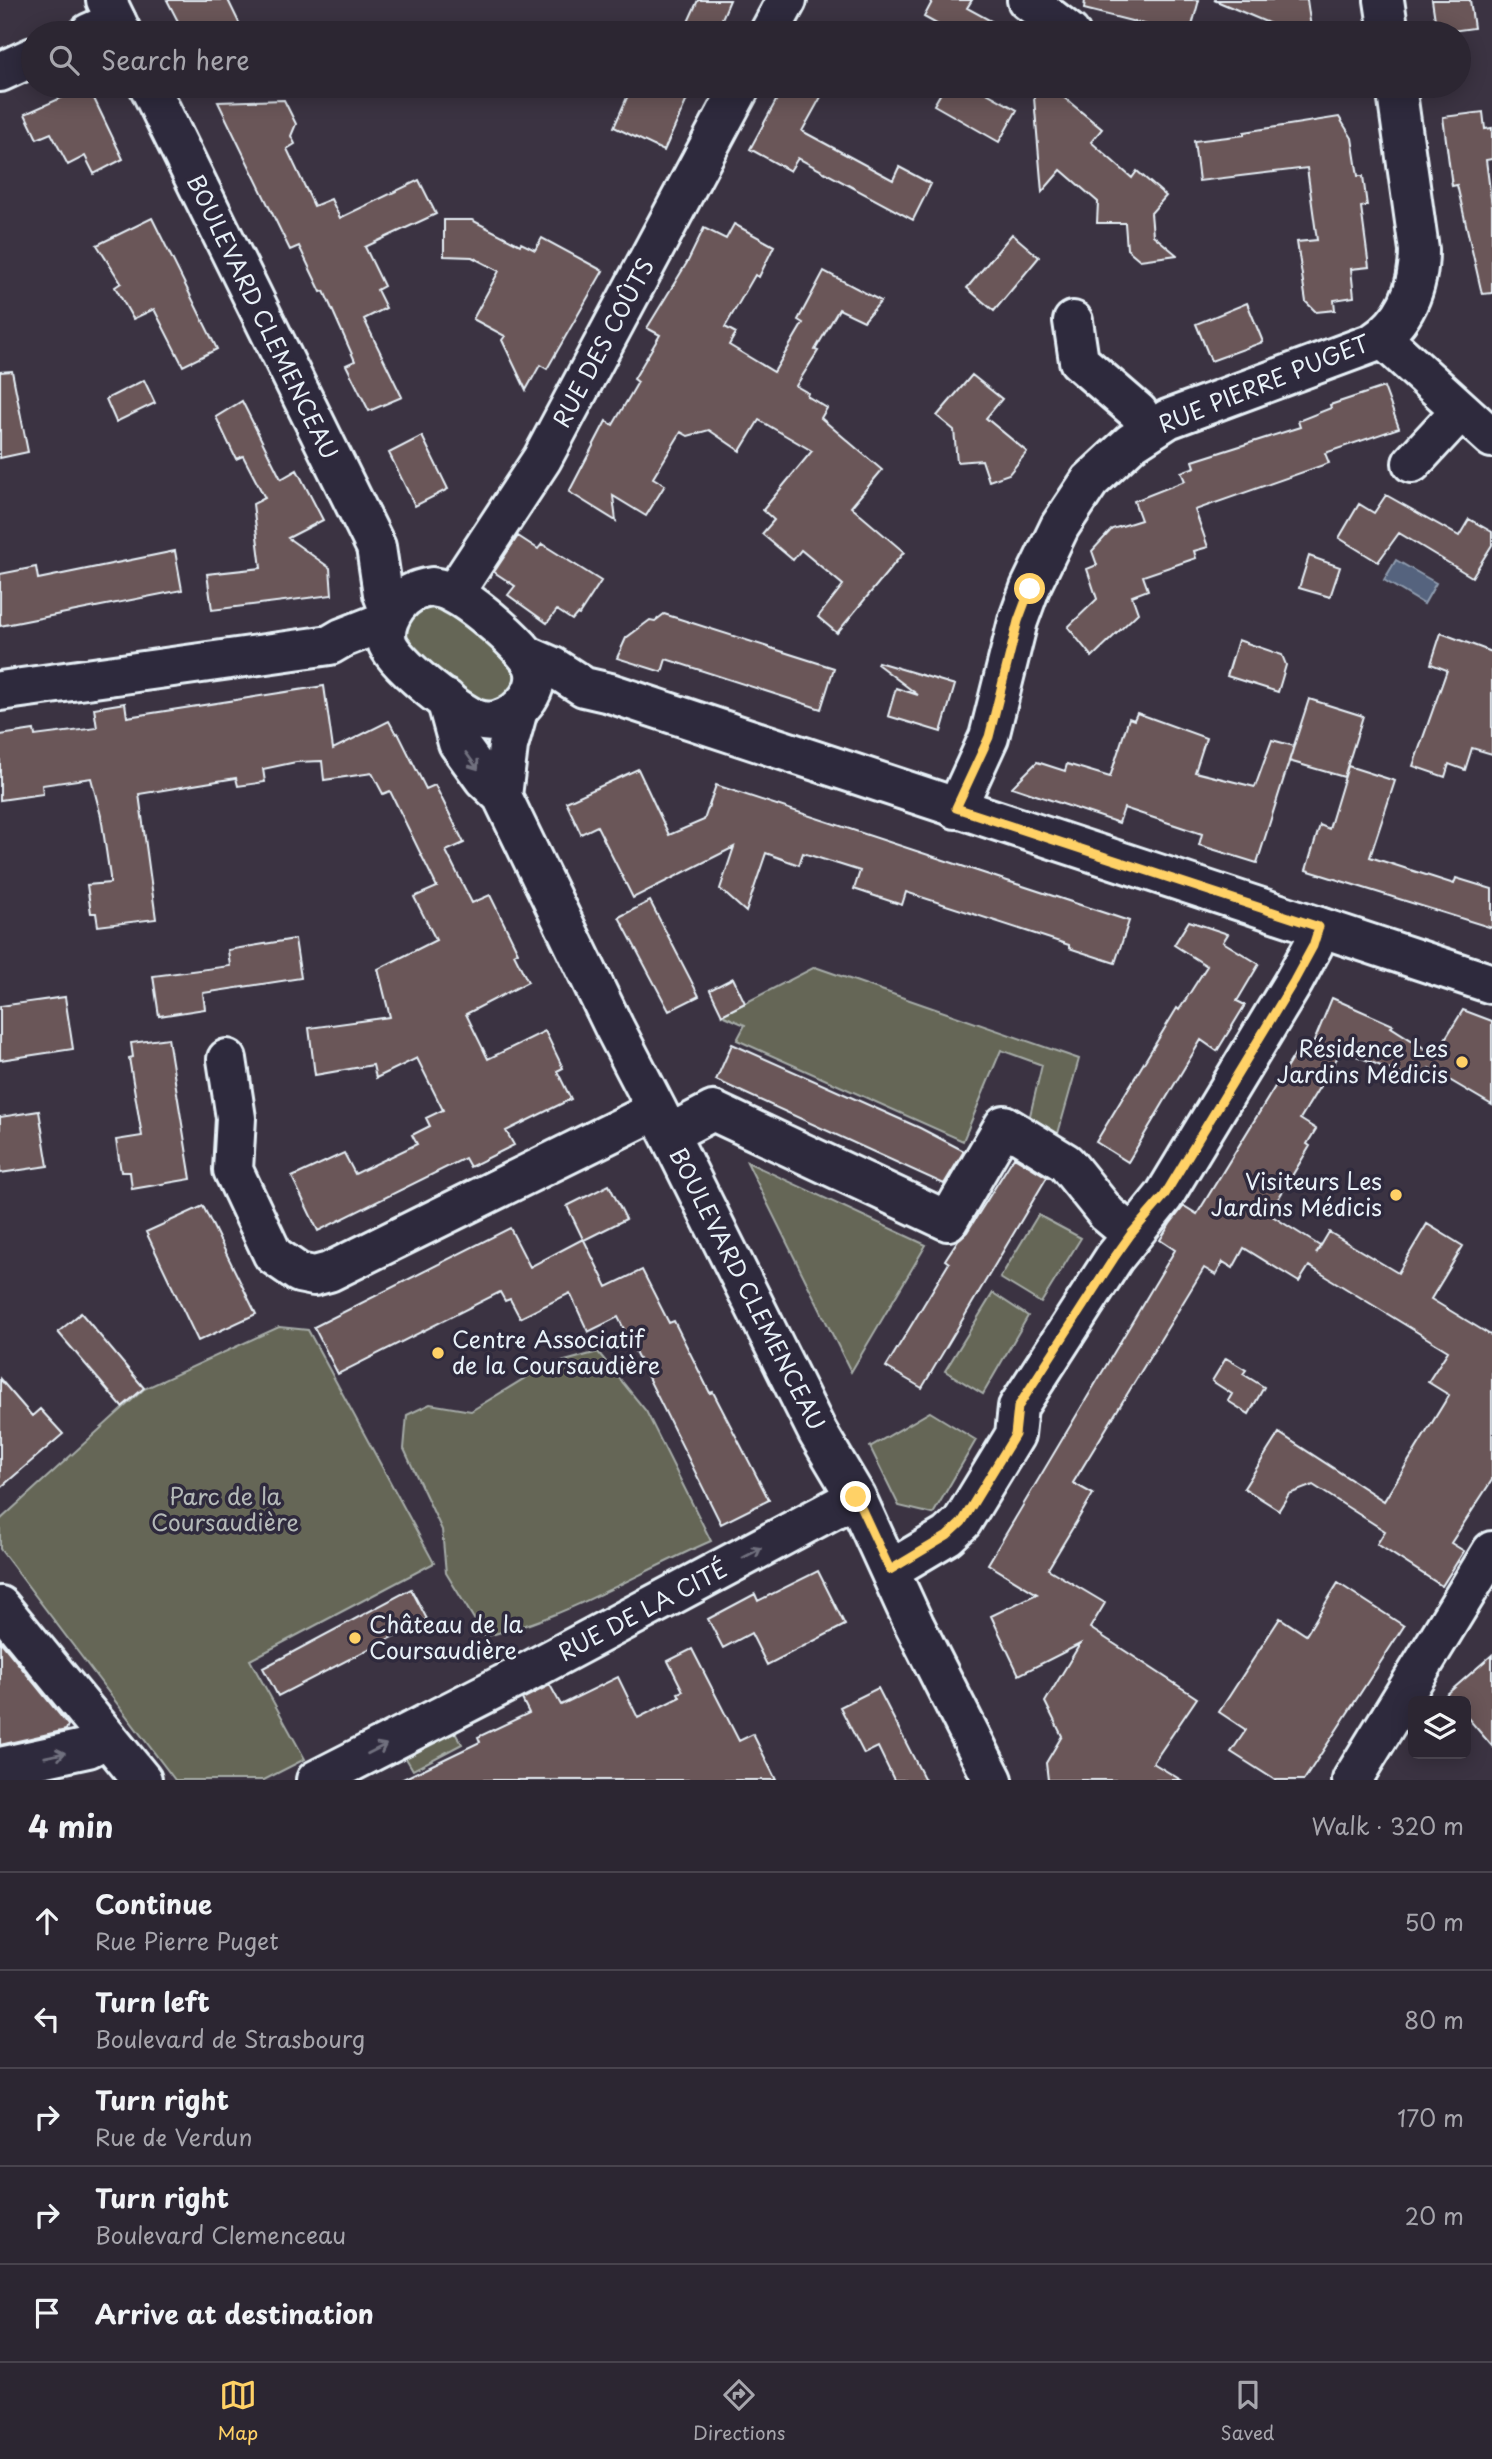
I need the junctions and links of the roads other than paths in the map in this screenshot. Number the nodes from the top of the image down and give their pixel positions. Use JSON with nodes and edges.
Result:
{"nodes":[{"id":1,"x":787,"y":0,"type":"edge"},
{"id":2,"x":1027,"y":0,"type":"edge"},
{"id":3,"x":1384,"y":0,"type":"edge"},
{"id":4,"x":776,"y":21,"type":"edge"},
{"id":5,"x":1054,"y":21,"type":"edge"},
{"id":6,"x":1387,"y":21,"type":"edge"},
{"id":7,"x":21,"y":62,"type":"edge"},
{"id":8,"x":0,"y":72,"type":"edge"},
{"id":9,"x":155,"y":98,"type":"edge"},
{"id":10,"x":735,"y":98,"type":"edge"},
{"id":11,"x":1398,"y":98,"type":"edge"},
{"id":12,"x":1073,"y":321,"type":"dead end"},
{"id":13,"x":1384,"y":336,"type":"junction"},
{"id":14,"x":1461,"y":410,"type":"junction"},
{"id":15,"x":1148,"y":430,"type":"junction"},
{"id":16,"x":1492,"y":438,"type":"edge"},
{"id":17,"x":1412,"y":463,"type":"dead end"},
{"id":18,"x":376,"y":547,"type":"junction"},
{"id":19,"x":443,"y":590,"type":"junction"},
{"id":20,"x":389,"y":617,"type":"junction"},
{"id":21,"x":330,"y":645,"type":"junction"},
{"id":22,"x":528,"y":656,"type":"junction"},
{"id":23,"x":403,"y":667,"type":"junction"},
{"id":24,"x":584,"y":687,"type":"junction"},
{"id":25,"x":0,"y":691,"type":"edge"},
{"id":26,"x":446,"y":699,"type":"junction"},
{"id":27,"x":521,"y":707,"type":"junction"},
{"id":28,"x":502,"y":796,"type":"junction"},
{"id":29,"x":956,"y":808,"type":"junction"},
{"id":30,"x":1319,"y":927,"type":"junction"},
{"id":31,"x":1492,"y":984,"type":"edge"},
{"id":32,"x":227,"y":1059,"type":"dead end"},
{"id":33,"x":663,"y":1122,"type":"junction"},
{"id":34,"x":1131,"y":1234,"type":"junction"},
{"id":35,"x":856,"y":1497,"type":"junction"},
{"id":36,"x":1492,"y":1551,"type":"edge"},
{"id":37,"x":890,"y":1570,"type":"junction"},
{"id":38,"x":0,"y":1606,"type":"edge"},
{"id":39,"x":108,"y":1738,"type":"junction"},
{"id":40,"x":0,"y":1767,"type":"edge"},
{"id":41,"x":142,"y":1780,"type":"edge"},
{"id":42,"x":316,"y":1780,"type":"edge"},
{"id":43,"x":993,"y":1780,"type":"edge"},
{"id":44,"x":1352,"y":1780,"type":"edge"}],
"edges":[{"from":1,"to":4,"type":"street"},
{"from":2,"to":5,"type":"street"},
{"from":3,"to":6,"type":"street"},
{"from":7,"to":8,"type":"street"},
{"from":9,"to":18,"type":"street","name":"BOULEVARD CLEMENCEAU"},
{"from":10,"to":19,"type":"street","name":"RUE DES COÛTS"},
{"from":11,"to":13,"type":"street","name":"RUE PIERRE PUGET"},
{"from":12,"to":15,"type":"street"},
{"from":13,"to":14,"type":"street"},
{"from":13,"to":15,"type":"street","name":"RUE PIERRE PUGET"},
{"from":14,"to":16,"type":"street"},
{"from":14,"to":17,"type":"street"},
{"from":15,"to":29,"type":"street","name":"RUE PIERRE PUGET"},
{"from":18,"to":19,"type":"street","name":"BOULEVARD CLEMENCEAU"},
{"from":18,"to":20,"type":"street","name":"BOULEVARD CLEMENCEAU"},
{"from":19,"to":20,"type":"street"},
{"from":19,"to":22,"type":"street","name":"BOULEVARD CLEMENCEAU"},
{"from":20,"to":21,"type":"street"},
{"from":20,"to":23,"type":"street","name":"BOULEVARD CLEMENCEAU"},
{"from":21,"to":23,"type":"street"},
{"from":21,"to":25,"type":"street"},
{"from":22,"to":24,"type":"street","name":"BOULEVARD CLEMENCEAU"},
{"from":22,"to":27,"type":"street"},
{"from":23,"to":26,"type":"street"},
{"from":24,"to":27,"type":"street"},
{"from":24,"to":29,"type":"street"},
{"from":26,"to":27,"type":"street"},
{"from":26,"to":28,"type":"street","name":"BOULEVARD CLEMENCEAU","one_way":true},
{"from":27,"to":28,"type":"street"},
{"from":28,"to":33,"type":"street","name":"BOULEVARD CLEMENCEAU"},
{"from":29,"to":30,"type":"street"},
{"from":30,"to":31,"type":"street"},
{"from":30,"to":34,"type":"street"},
{"from":32,"to":33,"type":"street"},
{"from":33,"to":34,"type":"street"},
{"from":33,"to":35,"type":"street","name":"BOULEVARD CLEMENCEAU"},
{"from":34,"to":37,"type":"street"},
{"from":35,"to":37,"type":"street","name":"BOULEVARD CLEMENCEAU"},
{"from":42,"to":35,"type":"street","name":"RUE DE LA CITÉ","one_way":true},
{"from":36,"to":44,"type":"street"},
{"from":37,"to":43,"type":"street","name":"BOULEVARD CLEMENCEAU"},
{"from":38,"to":39,"type":"street"},
{"from":40,"to":39,"type":"street","one_way":true},
{"from":39,"to":41,"type":"street"}]}
